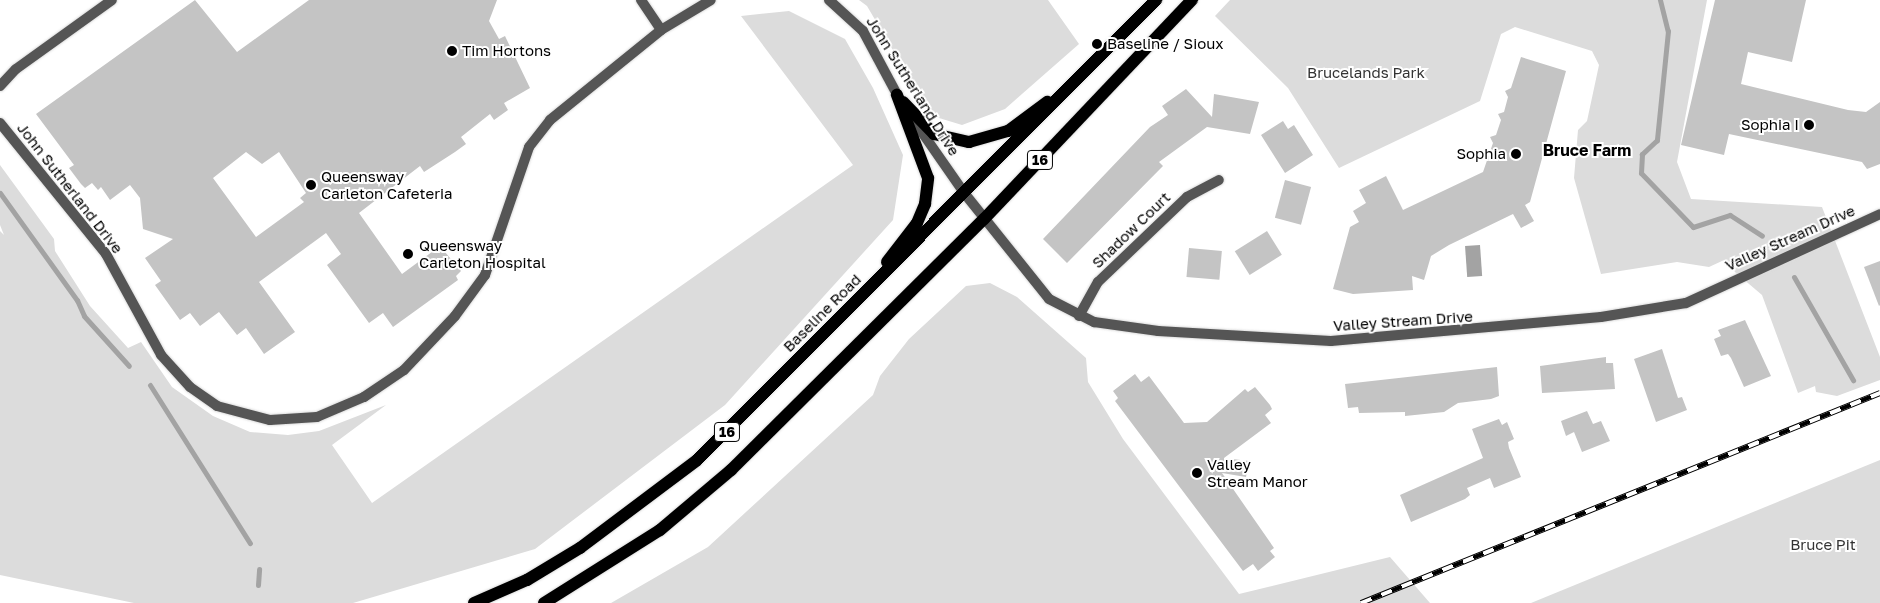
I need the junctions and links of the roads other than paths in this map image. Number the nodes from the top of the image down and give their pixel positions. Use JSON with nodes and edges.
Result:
{"nodes":[{"id":1,"x":112,"y":0,"type":"edge"},
{"id":2,"x":641,"y":0,"type":"edge"},
{"id":3,"x":710,"y":0,"type":"edge"},
{"id":4,"x":829,"y":0,"type":"edge"},
{"id":5,"x":1156,"y":0,"type":"edge"},
{"id":6,"x":1189,"y":1,"type":"edge"},
{"id":7,"x":660,"y":30,"type":"junction"},
{"id":8,"x":1078,"y":80,"type":"junction"},
{"id":9,"x":0,"y":86,"type":"edge"},
{"id":10,"x":897,"y":95,"type":"junction"},
{"id":11,"x":0,"y":123,"type":"edge"},
{"id":12,"x":1219,"y":180,"type":"dead end"},
{"id":13,"x":965,"y":194,"type":"junction"},
{"id":14,"x":1880,"y":214,"type":"edge"},
{"id":15,"x":984,"y":219,"type":"junction"},
{"id":16,"x":858,"y":300,"type":"junction"},
{"id":17,"x":1078,"y":316,"type":"junction"},
{"id":18,"x":474,"y":603,"type":"edge"},
{"id":19,"x":544,"y":603,"type":"edge"}],
"edges":[{"from":1,"to":9,"type":"street"},
{"from":2,"to":7,"type":"street"},
{"from":3,"to":7,"type":"street","name":"John Sutherland Drive"},
{"from":4,"to":10,"type":"street","name":"John Sutherland Drive"},
{"from":5,"to":8,"type":"main road","name":"Baseline Road","number":"16"},
{"from":6,"to":15,"type":"main road","number":"16"},
{"from":7,"to":11,"type":"street","name":"John Sutherland Drive"},
{"from":8,"to":10,"type":"main road"},
{"from":8,"to":13,"type":"main road","name":"Baseline Road","number":"16"},
{"from":10,"to":13,"type":"street","name":"John Sutherland Drive"},
{"from":10,"to":16,"type":"main road"},
{"from":12,"to":17,"type":"street","name":"Shadow Court"},
{"from":13,"to":15,"type":"street","name":"Valley Stream Drive"},
{"from":13,"to":16,"type":"main road","name":"Baseline Road","number":"16"},
{"from":14,"to":17,"type":"street","name":"Valley Stream Drive"},
{"from":15,"to":17,"type":"street","name":"Valley Stream Drive"},
{"from":15,"to":19,"type":"main road","number":"16"},
{"from":16,"to":18,"type":"main road","name":"Baseline Road","number":"16"}]}
